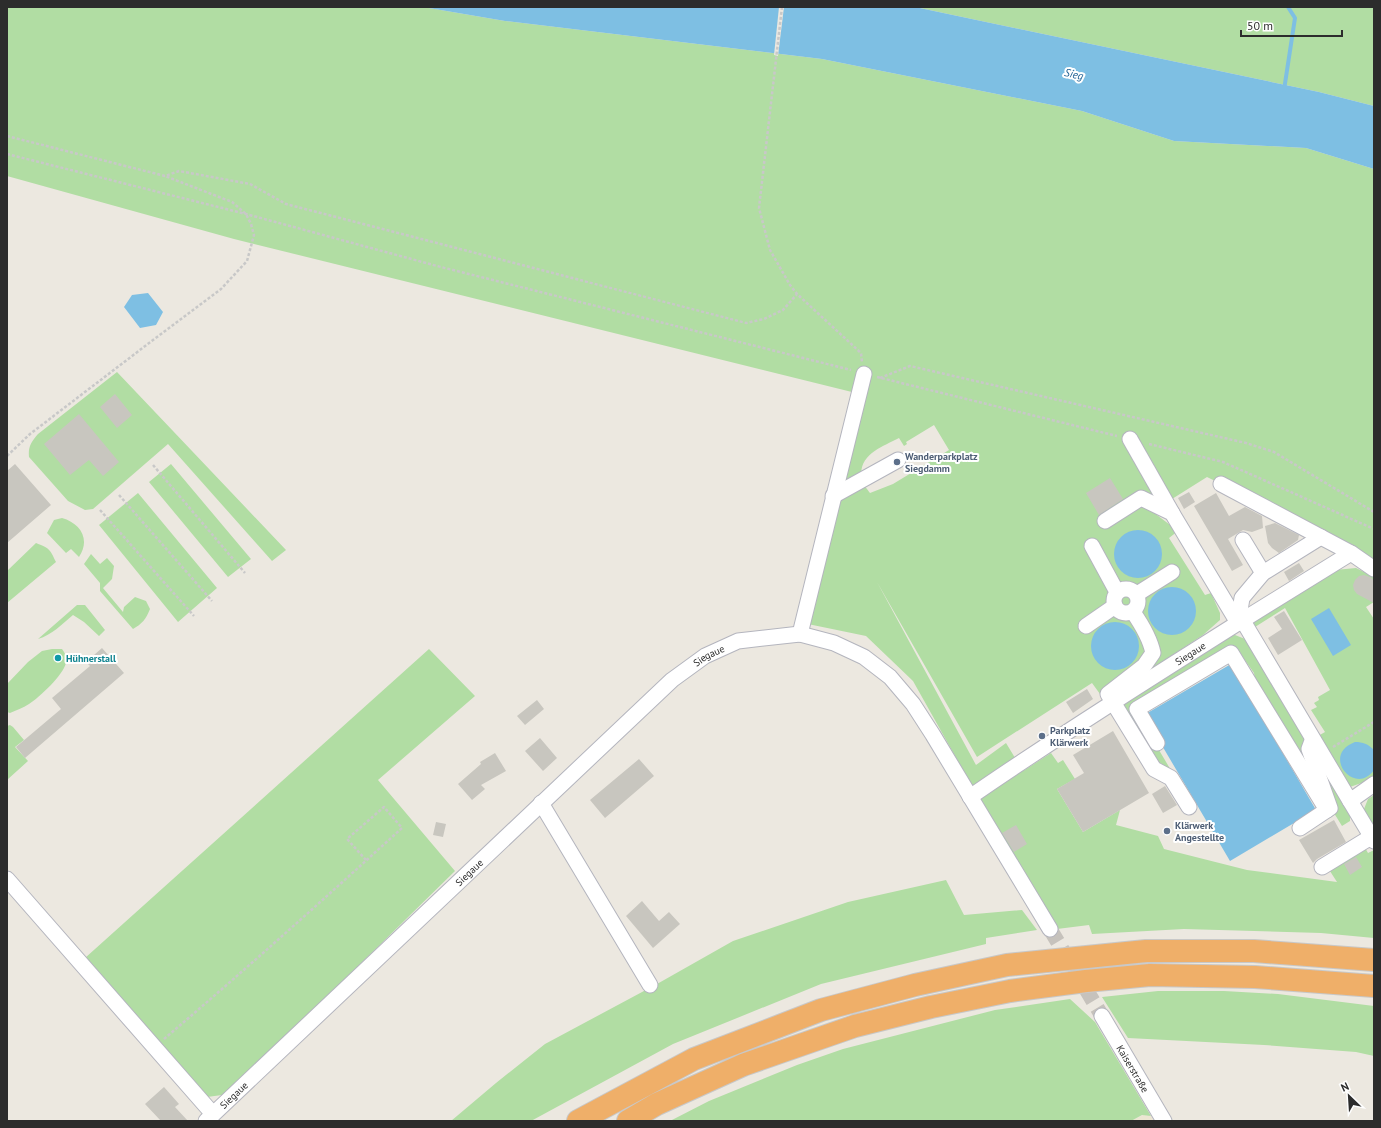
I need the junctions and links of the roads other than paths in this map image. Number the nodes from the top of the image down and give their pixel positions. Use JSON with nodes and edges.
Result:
{"nodes":[{"id":1,"x":864,"y":374,"type":"road end"},
{"id":2,"x":1130,"y":439,"type":"dead end"},
{"id":3,"x":898,"y":460,"type":"dead end"},
{"id":4,"x":1221,"y":484,"type":"dead end"},
{"id":5,"x":833,"y":496,"type":"junction"},
{"id":6,"x":1172,"y":513,"type":"junction"},
{"id":7,"x":1104,"y":520,"type":"dead end"},
{"id":8,"x":1321,"y":537,"type":"junction"},
{"id":9,"x":1243,"y":540,"type":"dead end"},
{"id":10,"x":1092,"y":546,"type":"dead end"},
{"id":11,"x":1350,"y":553,"type":"junction"},
{"id":12,"x":1374,"y":569,"type":"edge"},
{"id":13,"x":1172,"y":572,"type":"dead end"},
{"id":14,"x":1263,"y":573,"type":"junction"},
{"id":15,"x":1137,"y":594,"type":"junction"},
{"id":16,"x":1116,"y":599,"type":"junction"},
{"id":17,"x":1133,"y":612,"type":"junction"},
{"id":18,"x":1241,"y":622,"type":"junction"},
{"id":19,"x":1086,"y":626,"type":"dead end"},
{"id":20,"x":800,"y":634,"type":"junction"},
{"id":21,"x":1113,"y":702,"type":"junction"},
{"id":22,"x":1313,"y":738,"type":"junction"},
{"id":23,"x":1157,"y":743,"type":"dead end"},
{"id":24,"x":1374,"y":784,"type":"edge"},
{"id":25,"x":970,"y":797,"type":"junction"},
{"id":26,"x":1350,"y":801,"type":"junction"},
{"id":27,"x":541,"y":803,"type":"junction"},
{"id":28,"x":1189,"y":807,"type":"dead end"},
{"id":29,"x":1327,"y":810,"type":"junction"},
{"id":30,"x":1300,"y":828,"type":"dead end"},
{"id":31,"x":1372,"y":839,"type":"edge"},
{"id":32,"x":1322,"y":867,"type":"dead end"},
{"id":33,"x":7,"y":879,"type":"edge"},
{"id":34,"x":1050,"y":929,"type":"tunnel mouth"},
{"id":35,"x":1374,"y":960,"type":"edge"},
{"id":36,"x":650,"y":985,"type":"dead end"},
{"id":37,"x":1374,"y":986,"type":"edge"},
{"id":38,"x":1102,"y":1016,"type":"tunnel mouth"},
{"id":39,"x":210,"y":1118,"type":"edge"},
{"id":40,"x":578,"y":1121,"type":"edge"},
{"id":41,"x":628,"y":1121,"type":"edge"},
{"id":42,"x":1164,"y":1121,"type":"edge"}],
"edges":[{"from":1,"to":5,"type":"street"},
{"from":2,"to":6,"type":"street"},
{"from":3,"to":5,"type":"street"},
{"from":4,"to":8,"type":"street"},
{"from":5,"to":20,"type":"street"},
{"from":6,"to":7,"type":"street"},
{"from":6,"to":18,"type":"street"},
{"from":8,"to":11,"type":"street"},
{"from":8,"to":14,"type":"street"},
{"from":9,"to":14,"type":"street"},
{"from":10,"to":16,"type":"street"},
{"from":11,"to":12,"type":"street"},
{"from":11,"to":18,"type":"street","name":"Siegaue"},
{"from":13,"to":15,"type":"street"},
{"from":14,"to":18,"type":"street"},
{"from":15,"to":16,"type":"street"},
{"from":15,"to":17,"type":"street"},
{"from":16,"to":17,"type":"street"},
{"from":16,"to":19,"type":"street"},
{"from":17,"to":21,"type":"street"},
{"from":18,"to":21,"type":"street","name":"Siegaue"},
{"from":18,"to":22,"type":"street"},
{"from":20,"to":25,"type":"street","name":"Siegaue"},
{"from":20,"to":27,"type":"street","name":"Siegaue"},
{"from":21,"to":25,"type":"street","name":"Siegaue"},
{"from":21,"to":28,"type":"street"},
{"from":22,"to":26,"type":"street"},
{"from":22,"to":29,"type":"street"},
{"from":23,"to":29,"type":"street"},
{"from":24,"to":26,"type":"street"},
{"from":25,"to":34,"type":"street","name":"Siegaue"},
{"from":26,"to":31,"type":"street"},
{"from":27,"to":36,"type":"street"},
{"from":27,"to":39,"type":"street","name":"Siegaue"},
{"from":29,"to":30,"type":"street"},
{"from":31,"to":32,"type":"street"},
{"from":33,"to":39,"type":"street","name":"Siegaue"},
{"from":35,"to":40,"type":"highway"},
{"from":37,"to":41,"type":"highway"},
{"from":38,"to":42,"type":"street","name":"Kaiserstraße"}]}
